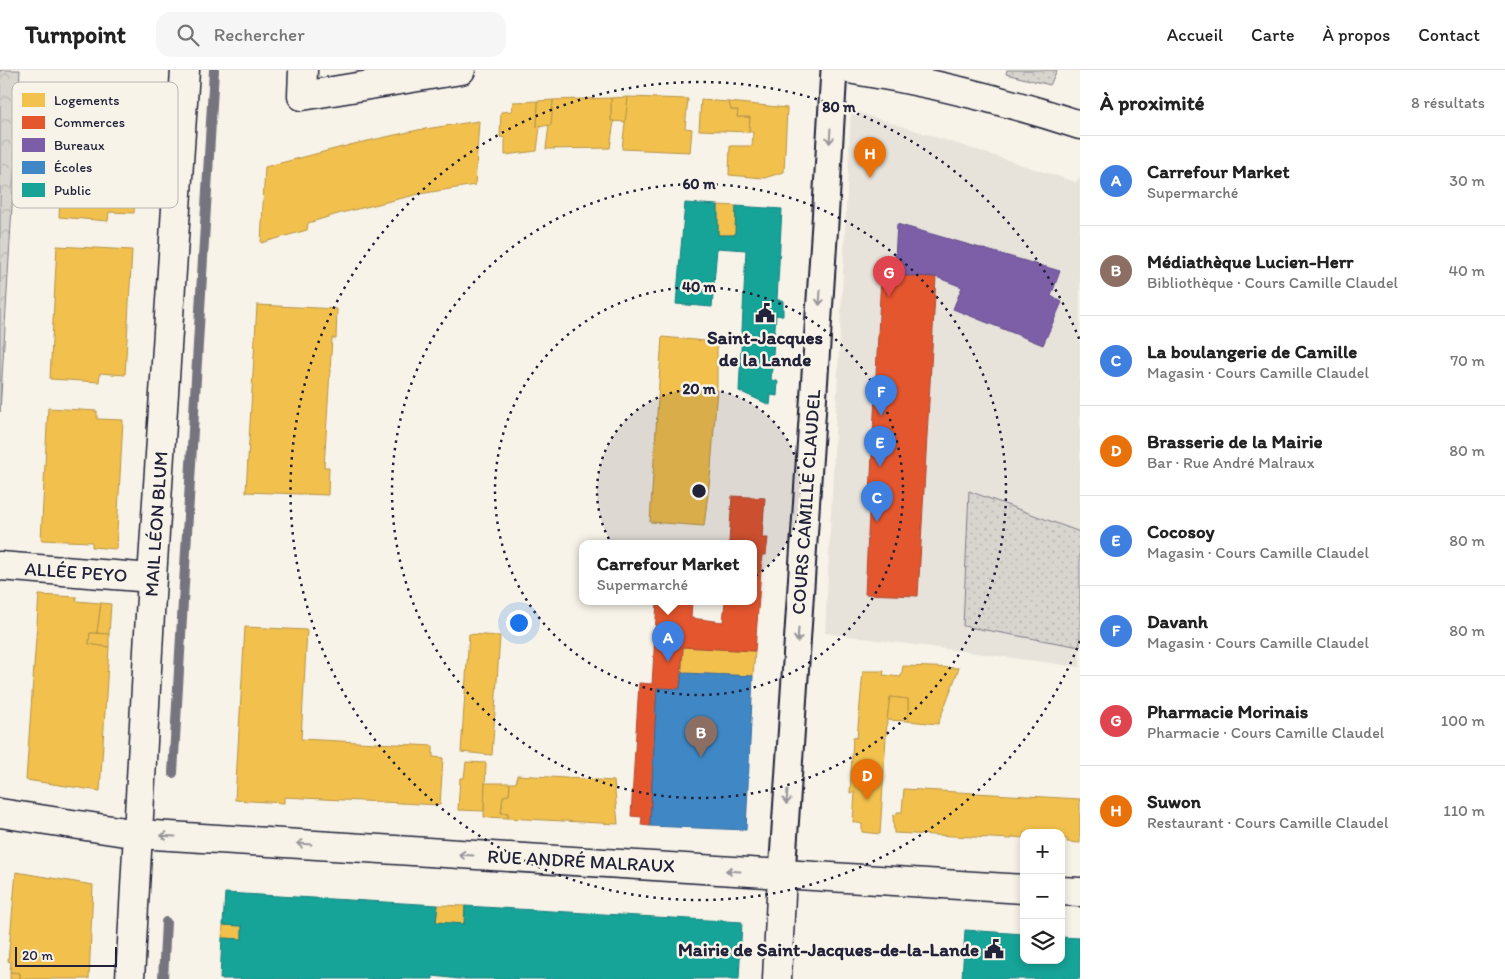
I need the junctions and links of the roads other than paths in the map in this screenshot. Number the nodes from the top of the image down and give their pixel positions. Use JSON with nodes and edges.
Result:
{"nodes":[{"id":1,"x":185,"y":70,"type":"edge"},
{"id":2,"x":303,"y":70,"type":"edge"},
{"id":3,"x":461,"y":70,"type":"edge"},
{"id":4,"x":834,"y":70,"type":"edge"},
{"id":5,"x":854,"y":70,"type":"edge"},
{"id":6,"x":1080,"y":125,"type":"edge"},
{"id":7,"x":178,"y":178,"type":"edge"},
{"id":8,"x":176,"y":208,"type":"edge"},
{"id":9,"x":0,"y":566,"type":"edge"},
{"id":10,"x":152,"y":578,"type":"junction"},
{"id":11,"x":0,"y":813,"type":"edge"},
{"id":12,"x":138,"y":834,"type":"junction"},
{"id":13,"x":782,"y":874,"type":"junction"},
{"id":14,"x":1020,"y":889,"type":"edge"},
{"id":15,"x":1065,"y":891,"type":"edge"},
{"id":16,"x":1080,"y":892,"type":"edge"},
{"id":17,"x":130,"y":979,"type":"edge"},
{"id":18,"x":777,"y":979,"type":"edge"}],
"edges":[{"from":1,"to":7,"type":"street","name":"MAIL LÉON BLUM"},
{"from":2,"to":3,"type":"street"},
{"from":4,"to":13,"type":"street","name":"COURS CAMILLE CLAUDEL","one_way":true},
{"from":5,"to":6,"type":"street"},
{"from":8,"to":10,"type":"street","name":"MAIL LÉON BLUM"},
{"from":9,"to":10,"type":"street","name":"ALLÉE PEYO"},
{"from":10,"to":12,"type":"street","name":"MAIL LÉON BLUM"},
{"from":11,"to":12,"type":"street","name":"RUE ANDRÉ MALRAUX"},
{"from":13,"to":12,"type":"street","name":"RUE ANDRÉ MALRAUX","one_way":true},
{"from":12,"to":17,"type":"street","name":"MAIL LÉON BLUM"},
{"from":13,"to":14,"type":"street","name":"RUE ANDRÉ MALRAUX"},
{"from":13,"to":18,"type":"street"},
{"from":15,"to":16,"type":"street"}]}
